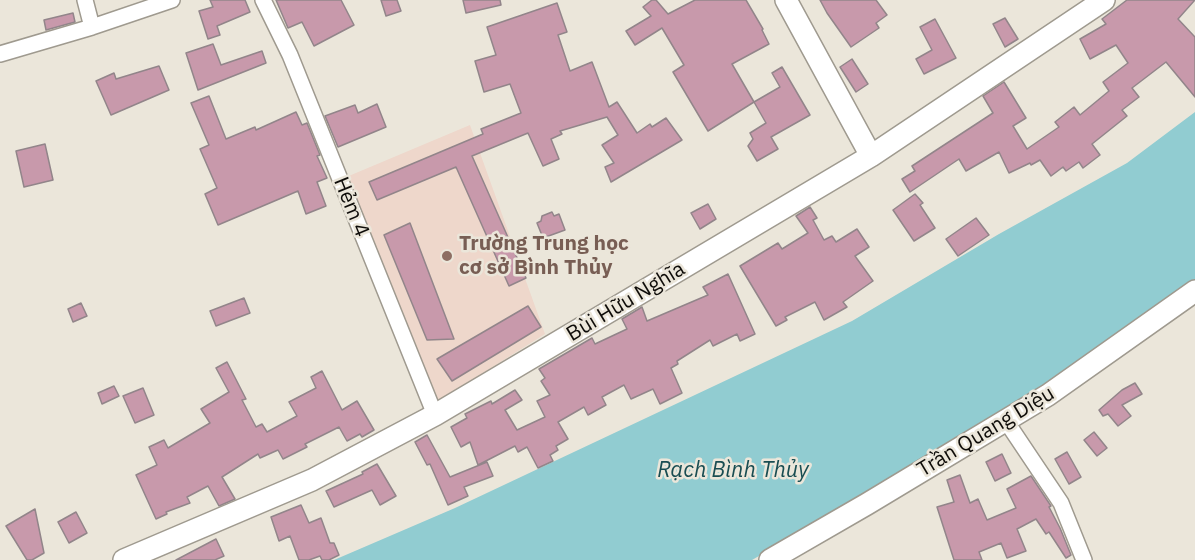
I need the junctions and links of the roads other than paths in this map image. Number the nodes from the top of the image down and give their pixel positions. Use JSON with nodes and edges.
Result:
{"nodes":[{"id":1,"x":85,"y":0,"type":"edge"},
{"id":2,"x":172,"y":0,"type":"edge"},
{"id":3,"x":263,"y":0,"type":"edge"},
{"id":4,"x":786,"y":0,"type":"edge"},
{"id":5,"x":1104,"y":0,"type":"edge"},
{"id":6,"x":92,"y":27,"type":"junction"},
{"id":7,"x":0,"y":54,"type":"edge"},
{"id":8,"x":871,"y":156,"type":"junction"},
{"id":9,"x":1195,"y":291,"type":"edge"},
{"id":10,"x":435,"y":415,"type":"junction"},
{"id":11,"x":1006,"y":421,"type":"junction"},
{"id":12,"x":124,"y":560,"type":"edge"},
{"id":13,"x":770,"y":560,"type":"edge"},
{"id":14,"x":1084,"y":560,"type":"edge"}],
"edges":[{"from":1,"to":6,"type":"street"},
{"from":2,"to":6,"type":"street"},
{"from":3,"to":10,"type":"street","name":"Hẻm 4"},
{"from":4,"to":8,"type":"street"},
{"from":5,"to":8,"type":"street","name":"Bùi Hữu Nghĩa"},
{"from":6,"to":7,"type":"street"},
{"from":8,"to":10,"type":"street","name":"Bùi Hữu Nghĩa"},
{"from":9,"to":11,"type":"street","name":"Trần Quang Diệu"},
{"from":10,"to":12,"type":"street","name":"Bùi Hữu Nghĩa"},
{"from":11,"to":13,"type":"street","name":"Trần Quang Diệu"},
{"from":11,"to":14,"type":"street"}]}
